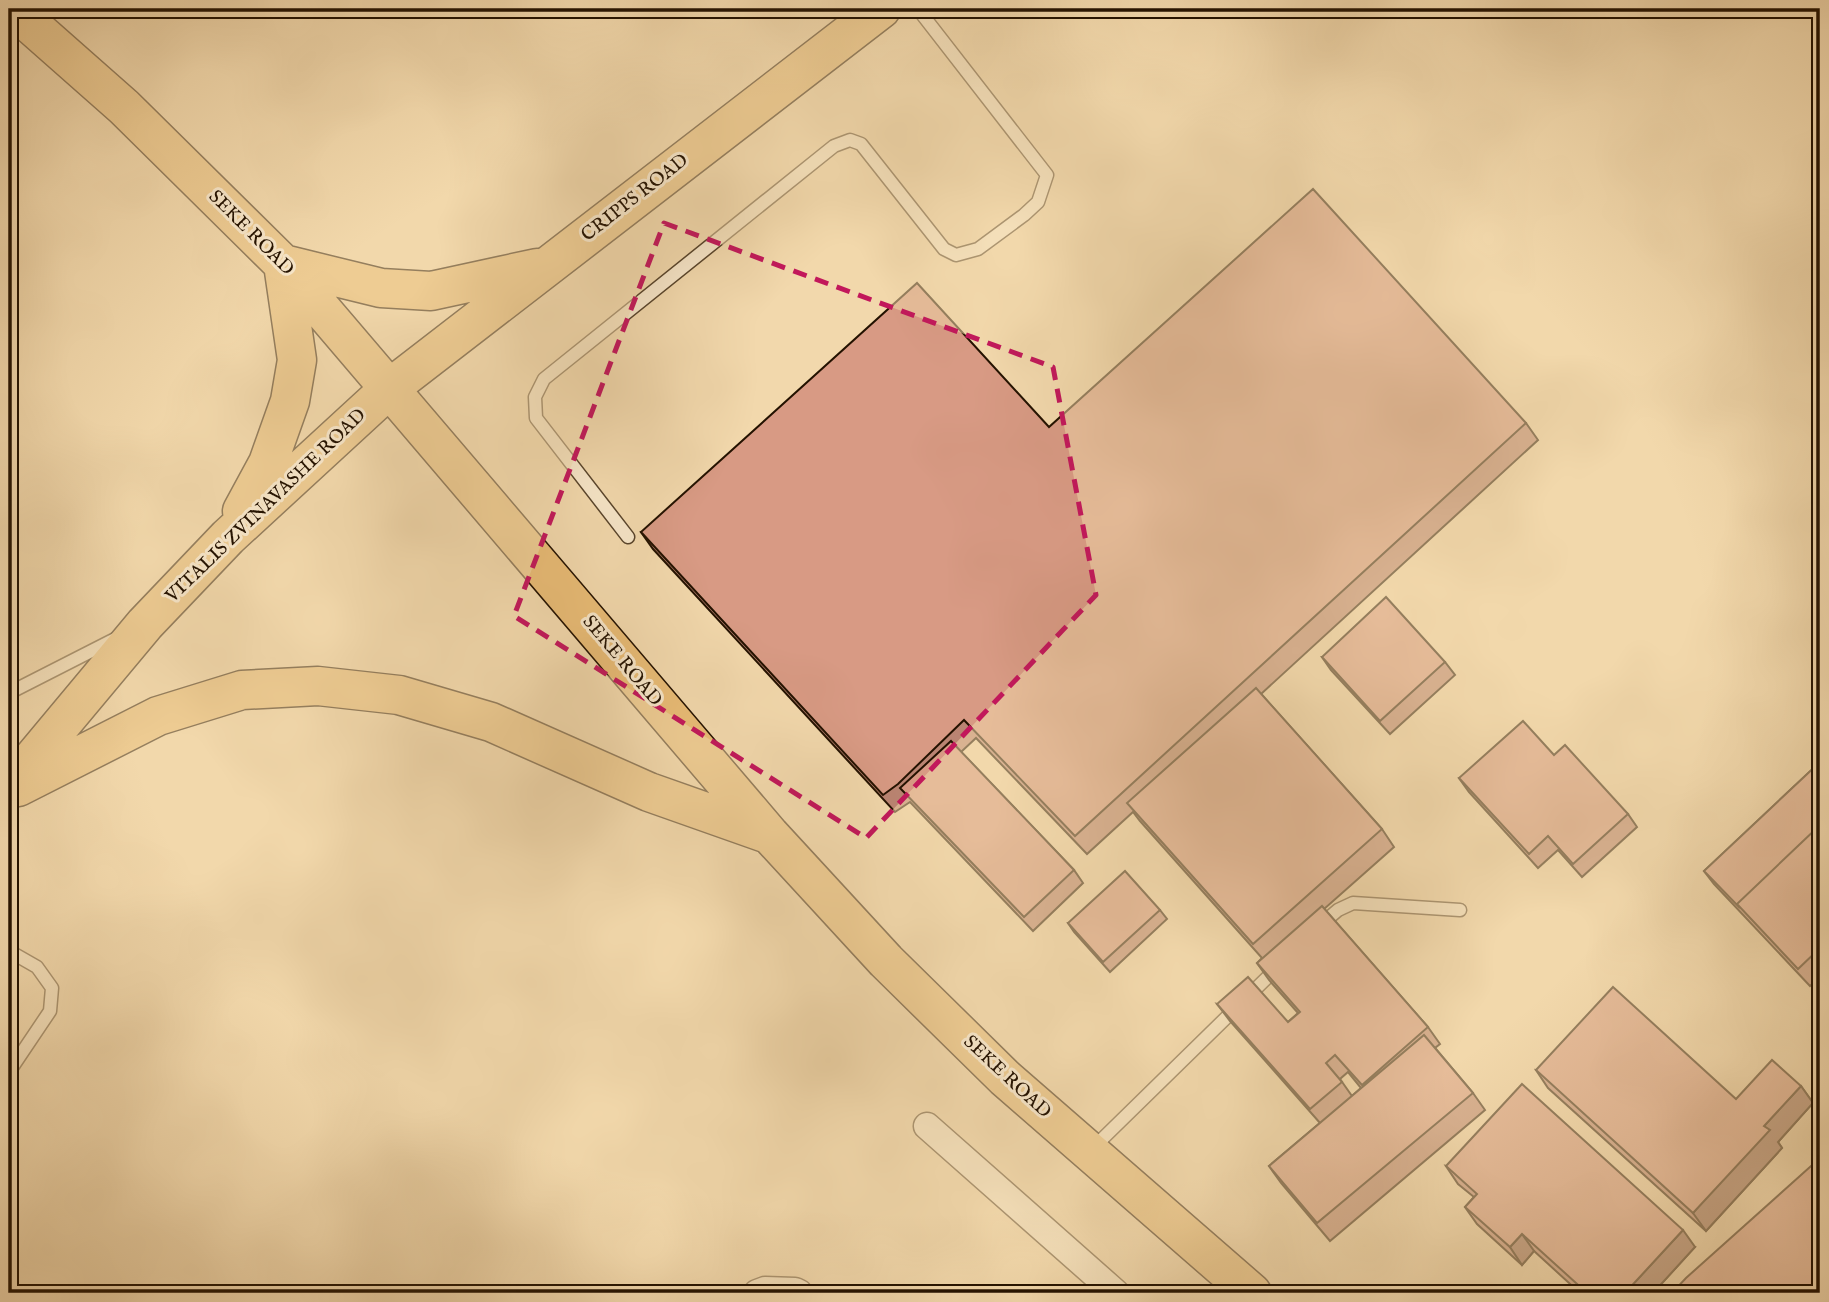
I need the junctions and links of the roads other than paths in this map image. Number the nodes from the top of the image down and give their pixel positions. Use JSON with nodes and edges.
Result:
{"nodes":[{"id":1,"x":13,"y":9,"type":"edge"},
{"id":2,"x":881,"y":9,"type":"edge"},
{"id":3,"x":918,"y":9,"type":"edge"},
{"id":4,"x":283,"y":264,"type":"junction"},
{"id":5,"x":546,"y":266,"type":"junction"},
{"id":6,"x":390,"y":388,"type":"junction"},
{"id":7,"x":228,"y":537,"type":"junction"},
{"id":8,"x":628,"y":537,"type":"dead end"},
{"id":9,"x":145,"y":624,"type":"junction"},
{"id":10,"x":9,"y":693,"type":"edge"},
{"id":11,"x":9,"y":789,"type":"edge"},
{"id":12,"x":770,"y":835,"type":"junction"},
{"id":13,"x":1460,"y":911,"type":"dead end"},
{"id":14,"x":1305,"y":940,"type":"edge"},
{"id":15,"x":9,"y":950,"type":"edge"},
{"id":16,"x":1286,"y":959,"type":"edge"},
{"id":17,"x":9,"y":1072,"type":"edge"},
{"id":18,"x":927,"y":1126,"type":"dead end"},
{"id":19,"x":1089,"y":1152,"type":"junction"},
{"id":20,"x":757,"y":1293,"type":"edge"},
{"id":21,"x":799,"y":1293,"type":"edge"},
{"id":22,"x":1116,"y":1293,"type":"edge"},
{"id":23,"x":1252,"y":1293,"type":"edge"}],
"edges":[{"from":1,"to":4,"type":"main road","name":"SEKE ROAD"},
{"from":2,"to":5,"type":"main road","name":"CRIPPS ROAD"},
{"from":3,"to":8,"type":"lane"},
{"from":4,"to":5,"type":"main road"},
{"from":4,"to":6,"type":"main road","name":"SEKE ROAD"},
{"from":4,"to":7,"type":"main road"},
{"from":5,"to":6,"type":"main road","name":"CRIPPS ROAD"},
{"from":6,"to":7,"type":"main road","name":"VITALIS ZVINAVASHE ROAD"},
{"from":6,"to":12,"type":"main road","name":"SEKE ROAD"},
{"from":7,"to":9,"type":"main road","name":"VITALIS ZVINAVASHE ROAD"},
{"from":9,"to":10,"type":"lane"},
{"from":9,"to":11,"type":"main road","name":"VITALIS ZVINAVASHE ROAD"},
{"from":11,"to":12,"type":"main road"},
{"from":12,"to":19,"type":"main road","name":"SEKE ROAD"},
{"from":13,"to":14,"type":"lane"},
{"from":15,"to":17,"type":"lane"},
{"from":16,"to":19,"type":"lane"},
{"from":18,"to":22,"type":"street"},
{"from":19,"to":23,"type":"main road","name":"SEKE ROAD"},
{"from":20,"to":21,"type":"street"}]}
